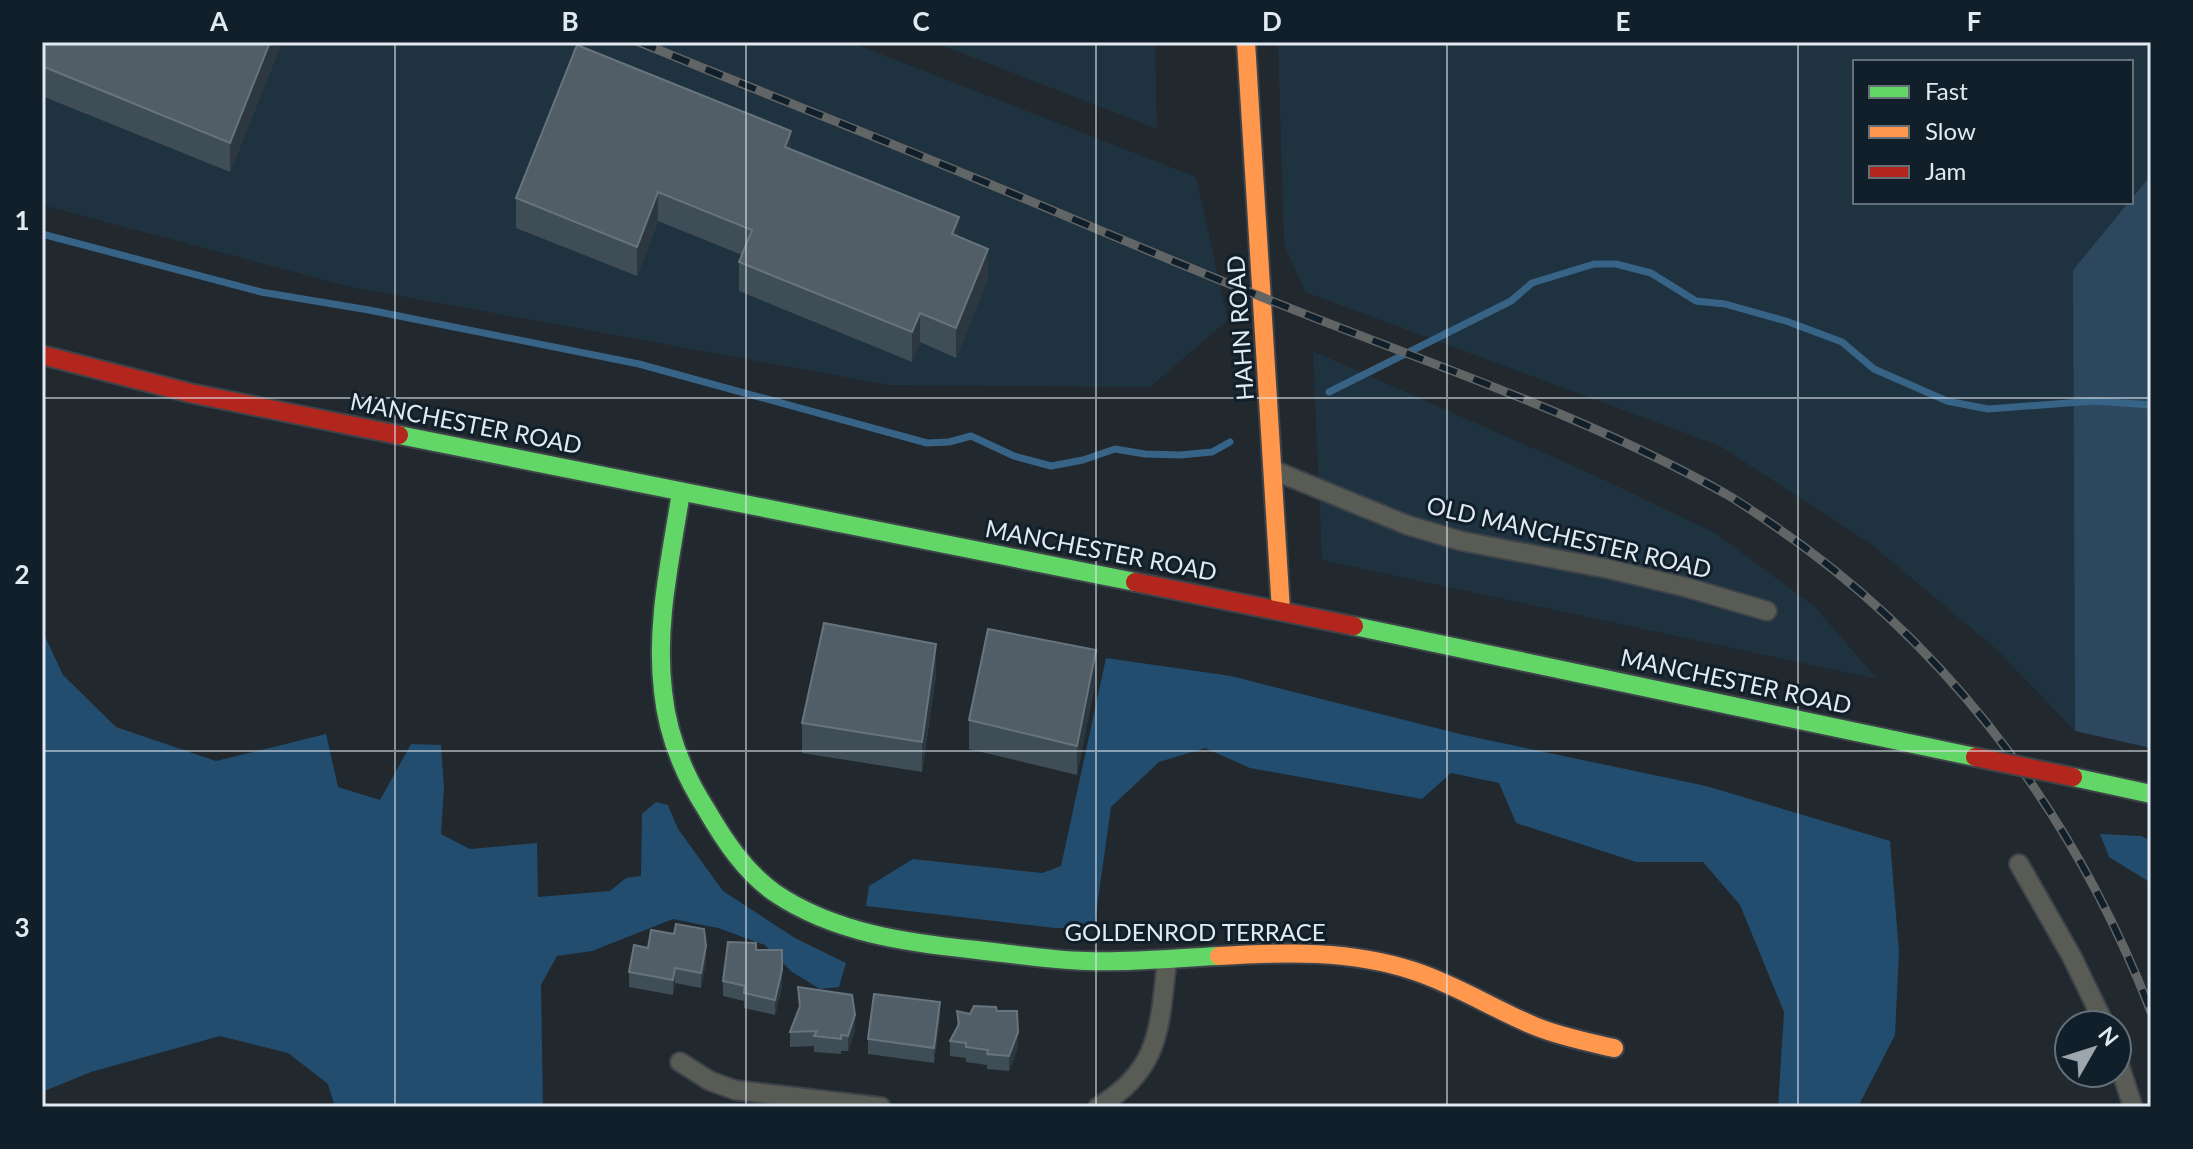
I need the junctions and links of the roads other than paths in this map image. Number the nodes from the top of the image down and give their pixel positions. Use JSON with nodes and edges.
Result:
{"nodes":[{"id":1,"x":1246,"y":42,"type":"edge"},
{"id":2,"x":42,"y":355,"type":"edge"},
{"id":3,"x":1273,"y":470,"type":"junction"},
{"id":4,"x":681,"y":492,"type":"junction"},
{"id":5,"x":1281,"y":611,"type":"junction"},
{"id":6,"x":1767,"y":611,"type":"dead end"},
{"id":7,"x":2151,"y":794,"type":"edge"},
{"id":8,"x":2019,"y":864,"type":"dead end"},
{"id":9,"x":1167,"y":961,"type":"junction"},
{"id":10,"x":2097,"y":1009,"type":"edge"},
{"id":11,"x":1614,"y":1048,"type":"dead end"},
{"id":12,"x":680,"y":1062,"type":"dead end"},
{"id":13,"x":881,"y":1107,"type":"edge"},
{"id":14,"x":1098,"y":1107,"type":"edge"}],
"edges":[{"from":1,"to":3,"type":"main road","name":"HAHN ROAD"},
{"from":2,"to":4,"type":"main road","name":"MANCHESTER ROAD"},
{"from":3,"to":5,"type":"main road","name":"HAHN ROAD"},
{"from":3,"to":6,"type":"street","name":"OLD MANCHESTER ROAD"},
{"from":4,"to":5,"type":"main road","name":"MANCHESTER ROAD"},
{"from":4,"to":9,"type":"main road","name":"GOLDENROD TERRACE"},
{"from":5,"to":7,"type":"main road","name":"MANCHESTER ROAD","bridge":true},
{"from":8,"to":10,"type":"street"},
{"from":9,"to":11,"type":"main road","name":"GOLDENROD TERRACE"},
{"from":9,"to":14,"type":"street"},
{"from":12,"to":13,"type":"street"}]}
